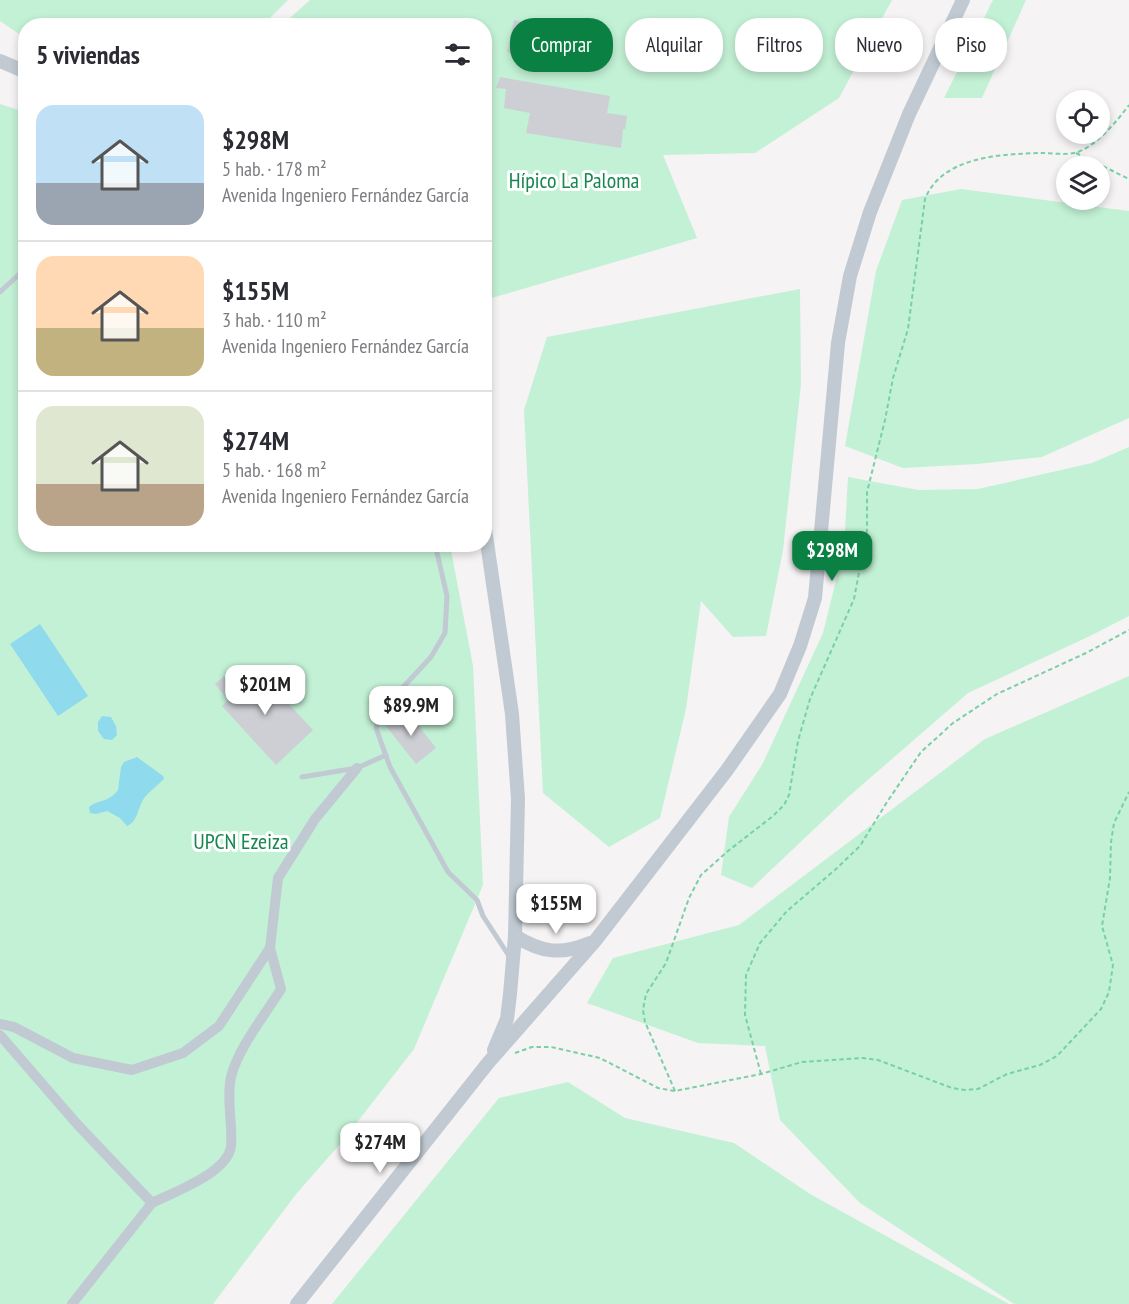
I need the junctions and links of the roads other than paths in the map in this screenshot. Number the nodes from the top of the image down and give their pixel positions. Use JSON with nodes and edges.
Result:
{"nodes":[{"id":1,"x":963,"y":0,"type":"edge"},
{"id":2,"x":0,"y":61,"type":"edge"},
{"id":3,"x":18,"y":69,"type":"edge"},
{"id":4,"x":18,"y":275,"type":"edge"},
{"id":5,"x":0,"y":292,"type":"edge"},
{"id":6,"x":437,"y":552,"type":"edge"},
{"id":7,"x":488,"y":552,"type":"edge"},
{"id":8,"x":386,"y":755,"type":"junction"},
{"id":9,"x":357,"y":768,"type":"junction"},
{"id":10,"x":302,"y":777,"type":"dead end"},
{"id":11,"x":515,"y":936,"type":"junction"},
{"id":12,"x":595,"y":940,"type":"junction"},
{"id":13,"x":270,"y":948,"type":"junction"},
{"id":14,"x":513,"y":963,"type":"junction"},
{"id":15,"x":0,"y":1024,"type":"edge"},
{"id":16,"x":0,"y":1035,"type":"edge"},
{"id":17,"x":488,"y":1063,"type":"junction"},
{"id":18,"x":152,"y":1203,"type":"junction"},
{"id":19,"x":72,"y":1304,"type":"edge"},
{"id":20,"x":297,"y":1304,"type":"edge"}],
"edges":[{"from":1,"to":12,"type":"street"},
{"from":2,"to":3,"type":"street"},
{"from":4,"to":5,"type":"lane"},
{"from":6,"to":8,"type":"lane"},
{"from":7,"to":11,"type":"street"},
{"from":8,"to":9,"type":"lane"},
{"from":8,"to":14,"type":"lane"},
{"from":9,"to":10,"type":"lane"},
{"from":9,"to":13,"type":"street"},
{"from":11,"to":12,"type":"street"},
{"from":11,"to":14,"type":"street"},
{"from":12,"to":17,"type":"street"},
{"from":13,"to":15,"type":"street"},
{"from":13,"to":18,"type":"street"},
{"from":14,"to":17,"type":"street"},
{"from":16,"to":18,"type":"street"},
{"from":17,"to":20,"type":"street"},
{"from":18,"to":19,"type":"street"}]}
